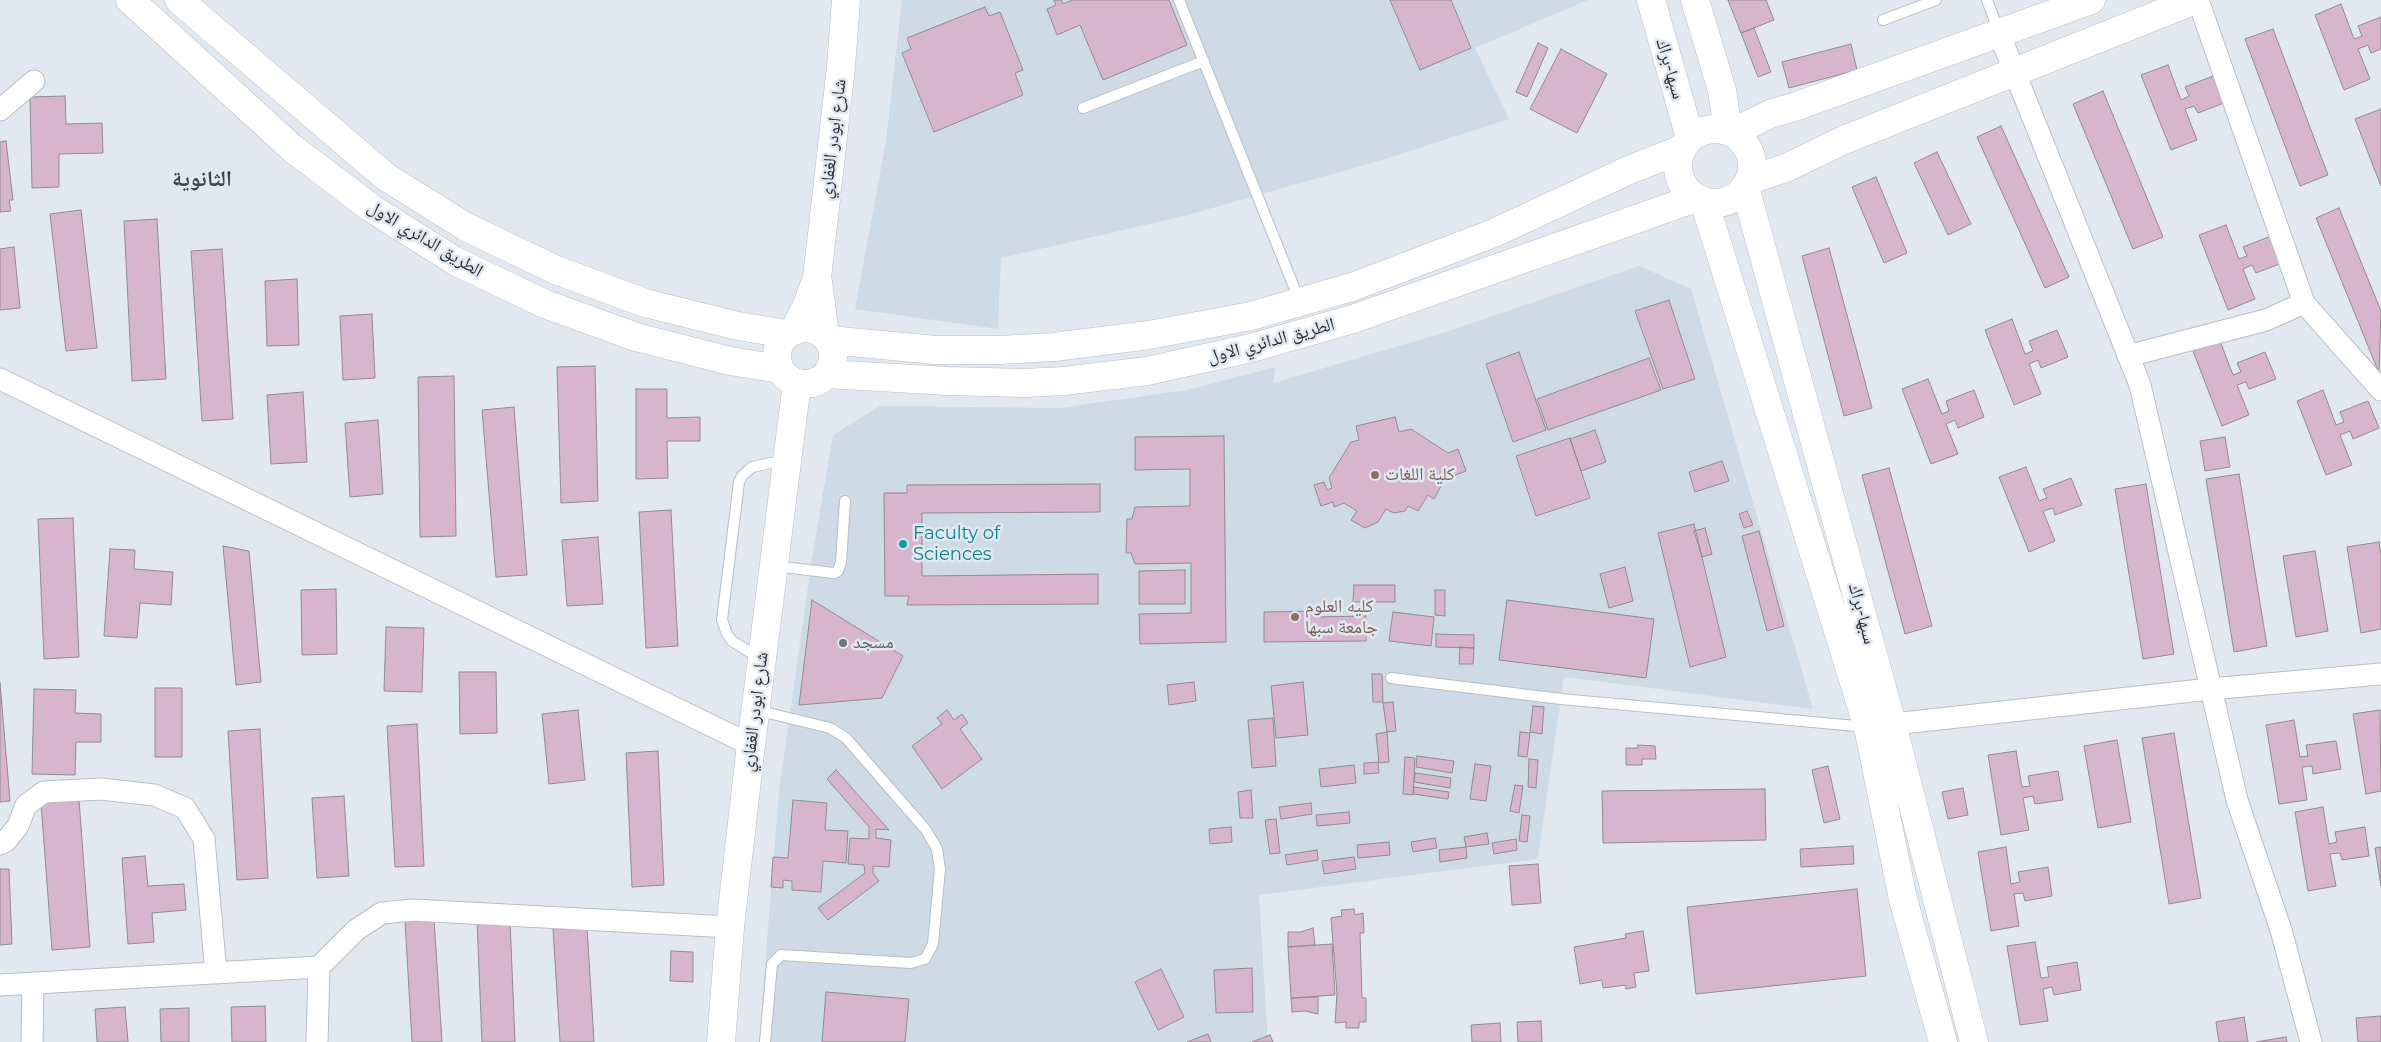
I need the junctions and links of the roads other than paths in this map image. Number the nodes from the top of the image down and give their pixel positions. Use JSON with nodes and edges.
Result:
{"nodes":[{"id":1,"x":130,"y":0,"type":"edge"},
{"id":2,"x":179,"y":0,"type":"edge"},
{"id":3,"x":846,"y":0,"type":"edge"},
{"id":4,"x":1179,"y":0,"type":"edge"},
{"id":5,"x":1651,"y":0,"type":"edge"},
{"id":6,"x":1695,"y":0,"type":"edge"},
{"id":7,"x":1936,"y":0,"type":"edge"},
{"id":8,"x":1988,"y":0,"type":"edge"},
{"id":9,"x":2090,"y":0,"type":"edge"},
{"id":10,"x":2196,"y":0,"type":"edge"},
{"id":11,"x":1883,"y":20,"type":"dead end"},
{"id":12,"x":2000,"y":33,"type":"junction"},
{"id":13,"x":1204,"y":61,"type":"junction"},
{"id":14,"x":2015,"y":71,"type":"junction"},
{"id":15,"x":34,"y":81,"type":"dead end"},
{"id":16,"x":1083,"y":108,"type":"dead end"},
{"id":17,"x":0,"y":110,"type":"edge"},
{"id":18,"x":1730,"y":132,"type":"junction"},
{"id":19,"x":1686,"y":144,"type":"junction"},
{"id":20,"x":1747,"y":184,"type":"junction"},
{"id":21,"x":1700,"y":199,"type":"junction"},
{"id":22,"x":817,"y":278,"type":"junction"},
{"id":23,"x":1301,"y":302,"type":"junction"},
{"id":24,"x":2304,"y":303,"type":"junction"},
{"id":25,"x":790,"y":332,"type":"junction"},
{"id":26,"x":827,"y":338,"type":"junction"},
{"id":27,"x":2128,"y":356,"type":"junction"},
{"id":28,"x":827,"y":374,"type":"junction"},
{"id":29,"x":788,"y":376,"type":"junction"},
{"id":30,"x":0,"y":379,"type":"edge"},
{"id":31,"x":2381,"y":390,"type":"edge"},
{"id":32,"x":786,"y":460,"type":"junction"},
{"id":33,"x":845,"y":502,"type":"dead end"},
{"id":34,"x":773,"y":566,"type":"junction"},
{"id":35,"x":761,"y":659,"type":"junction"},
{"id":36,"x":2381,"y":674,"type":"edge"},
{"id":37,"x":1390,"y":678,"type":"dead end"},
{"id":38,"x":2210,"y":689,"type":"junction"},
{"id":39,"x":755,"y":710,"type":"junction"},
{"id":40,"x":1880,"y":725,"type":"junction"},
{"id":41,"x":751,"y":745,"type":"junction"},
{"id":42,"x":0,"y":844,"type":"edge"},
{"id":43,"x":730,"y":927,"type":"junction"},
{"id":44,"x":319,"y":968,"type":"junction"},
{"id":45,"x":216,"y":973,"type":"junction"},
{"id":46,"x":33,"y":983,"type":"junction"},
{"id":47,"x":0,"y":985,"type":"edge"},
{"id":48,"x":32,"y":1042,"type":"edge"},
{"id":49,"x":317,"y":1042,"type":"edge"},
{"id":50,"x":720,"y":1042,"type":"edge"},
{"id":51,"x":765,"y":1042,"type":"edge"},
{"id":52,"x":1943,"y":1042,"type":"edge"},
{"id":53,"x":1974,"y":1042,"type":"edge"},
{"id":54,"x":2311,"y":1042,"type":"edge"}],
"edges":[{"from":1,"to":29,"type":"main road","name":"الطريق الدائري الاول"},
{"from":2,"to":25,"type":"main road","name":"الطريق الدائري الاول"},
{"from":3,"to":22,"type":"main road","name":"شارع ابودر الغفاري"},
{"from":4,"to":13,"type":"lane"},
{"from":5,"to":19,"type":"main road","name":"سبها-براك"},
{"from":6,"to":18,"type":"main road"},
{"from":7,"to":11,"type":"lane"},
{"from":8,"to":12,"type":"lane"},
{"from":9,"to":12,"type":"main road"},
{"from":10,"to":14,"type":"main road"},
{"from":10,"to":24,"type":"street"},
{"from":12,"to":14,"type":"street"},
{"from":12,"to":18,"type":"main road"},
{"from":13,"to":16,"type":"lane"},
{"from":13,"to":23,"type":"lane"},
{"from":14,"to":20,"type":"main road"},
{"from":14,"to":27,"type":"street"},
{"from":15,"to":17,"type":"street"},
{"from":18,"to":19,"type":"main road"},
{"from":18,"to":20,"type":"main road"},
{"from":19,"to":21,"type":"main road"},
{"from":19,"to":23,"type":"main road","name":"الطريق الدائري الاول"},
{"from":20,"to":21,"type":"main road"},
{"from":20,"to":40,"type":"main road","name":"سبها-براك"},
{"from":21,"to":28,"type":"main road","name":"الطريق الدائري الاول"},
{"from":21,"to":40,"type":"main road","name":"سبها-براك"},
{"from":22,"to":25,"type":"main road","name":"شارع ابودر الغفاري"},
{"from":22,"to":26,"type":"main road","name":"شارع ابودر الغفاري"},
{"from":23,"to":26,"type":"main road","name":"الطريق الدائري الاول"},
{"from":24,"to":27,"type":"street"},
{"from":24,"to":31,"type":"street"},
{"from":25,"to":26,"type":"main road"},
{"from":25,"to":29,"type":"main road"},
{"from":26,"to":28,"type":"main road"},
{"from":27,"to":38,"type":"street"},
{"from":28,"to":29,"type":"main road"},
{"from":29,"to":32,"type":"main road","name":"شارع ابودر الغفاري"},
{"from":30,"to":41,"type":"street"},
{"from":32,"to":34,"type":"main road","name":"شارع ابودر الغفاري"},
{"from":32,"to":35,"type":"lane"},
{"from":33,"to":34,"type":"lane"},
{"from":34,"to":35,"type":"main road","name":"شارع ابودر الغفاري"},
{"from":35,"to":39,"type":"main road","name":"شارع ابودر الغفاري"},
{"from":36,"to":38,"type":"street"},
{"from":37,"to":40,"type":"lane"},
{"from":38,"to":40,"type":"street"},
{"from":38,"to":54,"type":"street"},
{"from":39,"to":41,"type":"main road","name":"شارع ابودر الغفاري"},
{"from":39,"to":51,"type":"lane"},
{"from":40,"to":52,"type":"main road","name":"سبها-براك"},
{"from":40,"to":53,"type":"main road","name":"سبها-براك"},
{"from":41,"to":43,"type":"main road","name":"شارع ابودر الغفاري"},
{"from":42,"to":45,"type":"street"},
{"from":43,"to":44,"type":"street"},
{"from":43,"to":50,"type":"main road","name":"شارع ابودر الغفاري"},
{"from":44,"to":45,"type":"street"},
{"from":44,"to":49,"type":"street"},
{"from":45,"to":46,"type":"street"},
{"from":46,"to":47,"type":"street"},
{"from":46,"to":48,"type":"street"}]}
